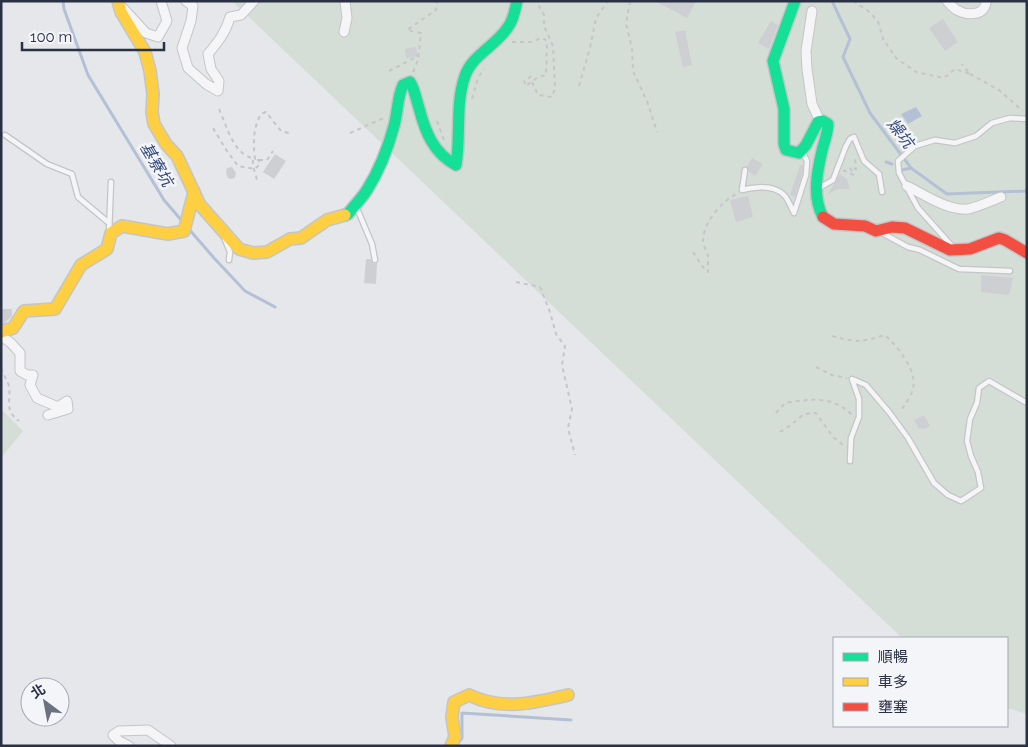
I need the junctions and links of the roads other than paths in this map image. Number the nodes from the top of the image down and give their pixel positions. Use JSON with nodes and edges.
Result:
{"nodes":[{"id":1,"x":161,"y":1,"type":"edge"},
{"id":2,"x":186,"y":1,"type":"edge"},
{"id":3,"x":254,"y":1,"type":"edge"},
{"id":4,"x":345,"y":1,"type":"edge"},
{"id":5,"x":517,"y":1,"type":"edge"},
{"id":6,"x":795,"y":1,"type":"edge"},
{"id":7,"x":948,"y":1,"type":"edge"},
{"id":8,"x":986,"y":1,"type":"edge"},
{"id":9,"x":118,"y":2,"type":"edge"},
{"id":10,"x":812,"y":11,"type":"dead end"},
{"id":11,"x":344,"y":32,"type":"dead end"},
{"id":12,"x":1027,"y":117,"type":"edge"},
{"id":13,"x":820,"y":122,"type":"junction"},
{"id":14,"x":5,"y":135,"type":"dead end"},
{"id":15,"x":802,"y":150,"type":"junction"},
{"id":16,"x":745,"y":170,"type":"dead end"},
{"id":17,"x":110,"y":182,"type":"dead end"},
{"id":18,"x":907,"y":186,"type":"junction"},
{"id":19,"x":816,"y":190,"type":"junction"},
{"id":20,"x":194,"y":192,"type":"junction"},
{"id":21,"x":882,"y":192,"type":"dead end"},
{"id":22,"x":1001,"y":196,"type":"dead end"},
{"id":23,"x":356,"y":205,"type":"junction"},
{"id":24,"x":109,"y":223,"type":"junction"},
{"id":25,"x":221,"y":229,"type":"junction"},
{"id":26,"x":876,"y":230,"type":"junction"},
{"id":27,"x":108,"y":243,"type":"junction"},
{"id":28,"x":957,"y":252,"type":"junction"},
{"id":29,"x":1027,"y":253,"type":"edge"},
{"id":30,"x":229,"y":260,"type":"dead end"},
{"id":31,"x":375,"y":260,"type":"dead end"},
{"id":32,"x":1010,"y":271,"type":"dead end"},
{"id":33,"x":1,"y":334,"type":"edge"},
{"id":34,"x":1027,"y":403,"type":"edge"},
{"id":35,"x":48,"y":415,"type":"dead end"},
{"id":36,"x":850,"y":461,"type":"road end"},
{"id":37,"x":568,"y":695,"type":"dead end"},
{"id":38,"x":129,"y":746,"type":"edge"},
{"id":39,"x":171,"y":746,"type":"edge"},
{"id":40,"x":451,"y":746,"type":"edge"}],
"edges":[{"from":1,"to":9,"type":"street"},
{"from":2,"to":3,"type":"street"},
{"from":4,"to":11,"type":"street"},
{"from":5,"to":23,"type":"street"},
{"from":6,"to":15,"type":"street"},
{"from":7,"to":8,"type":"street"},
{"from":9,"to":20,"type":"street"},
{"from":10,"to":13,"type":"street"},
{"from":12,"to":18,"type":"lane"},
{"from":13,"to":15,"type":"street"},
{"from":13,"to":19,"type":"street"},
{"from":14,"to":24,"type":"lane"},
{"from":15,"to":16,"type":"lane"},
{"from":17,"to":24,"type":"lane"},
{"from":18,"to":22,"type":"street"},
{"from":18,"to":28,"type":"lane"},
{"from":19,"to":21,"type":"lane"},
{"from":19,"to":26,"type":"street"},
{"from":20,"to":25,"type":"street"},
{"from":20,"to":27,"type":"street"},
{"from":23,"to":25,"type":"street"},
{"from":23,"to":31,"type":"lane"},
{"from":24,"to":27,"type":"lane"},
{"from":25,"to":30,"type":"lane"},
{"from":26,"to":28,"type":"street"},
{"from":26,"to":32,"type":"lane"},
{"from":27,"to":33,"type":"street"},
{"from":28,"to":29,"type":"street"},
{"from":33,"to":35,"type":"street"},
{"from":34,"to":36,"type":"lane"},
{"from":37,"to":40,"type":"street"},
{"from":38,"to":39,"type":"street"}]}
